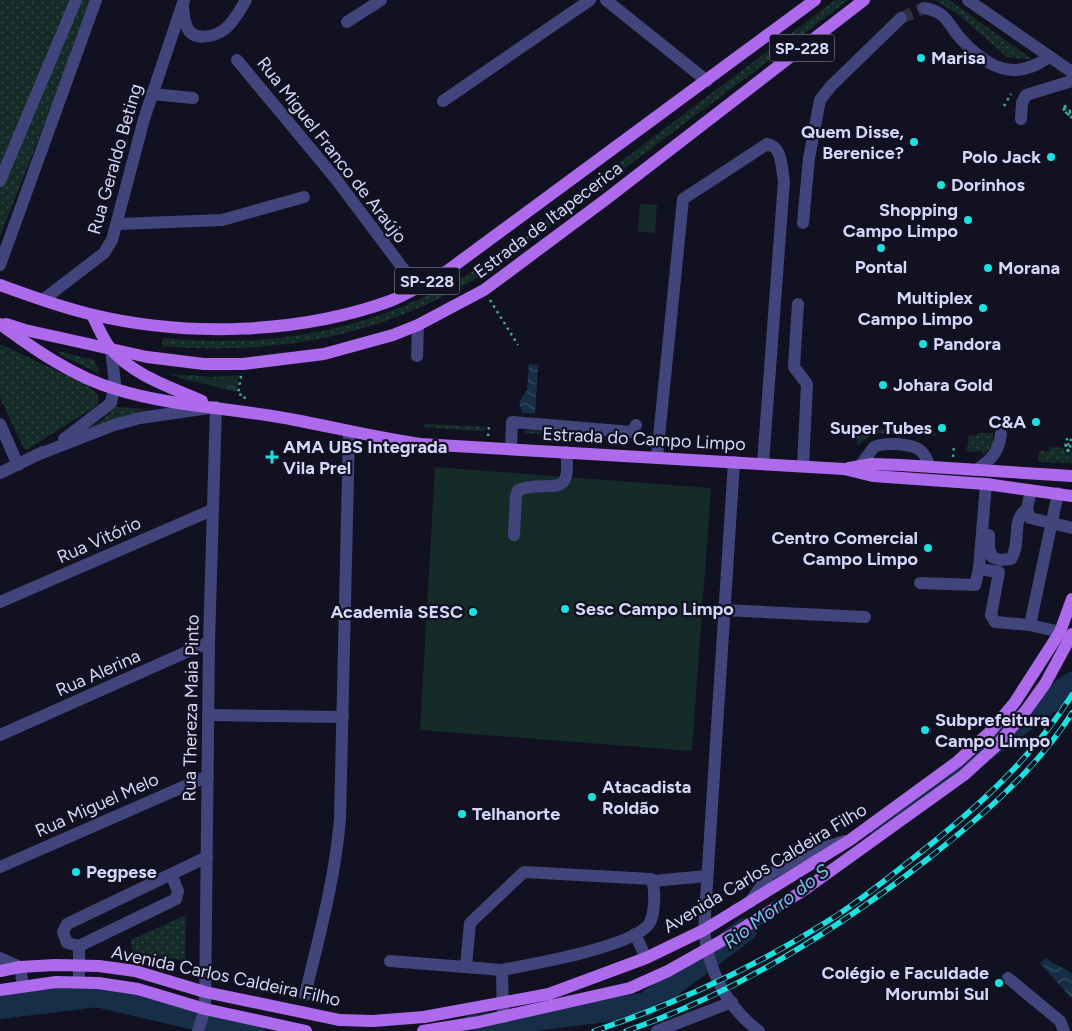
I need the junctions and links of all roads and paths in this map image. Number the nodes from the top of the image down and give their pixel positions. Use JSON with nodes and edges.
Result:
{"nodes":[{"id":1,"x":76,"y":0,"type":"edge"},
{"id":2,"x":96,"y":0,"type":"edge"},
{"id":3,"x":246,"y":0,"type":"edge"},
{"id":4,"x":381,"y":0,"type":"edge"},
{"id":5,"x":590,"y":0,"type":"edge"},
{"id":6,"x":606,"y":0,"type":"edge"},
{"id":7,"x":814,"y":0,"type":"edge"},
{"id":8,"x":864,"y":0,"type":"edge"},
{"id":9,"x":968,"y":0,"type":"edge"},
{"id":10,"x":183,"y":2,"type":"edge"},
{"id":11,"x":924,"y":8,"type":"dead end"},
{"id":12,"x":901,"y":18,"type":"tunnel mouth"},
{"id":13,"x":348,"y":22,"type":"dead end"},
{"id":14,"x":1049,"y":57,"type":"junction"},
{"id":15,"x":238,"y":60,"type":"dead end"},
{"id":16,"x":1072,"y":72,"type":"edge"},
{"id":17,"x":707,"y":81,"type":"junction"},
{"id":18,"x":1072,"y":81,"type":"edge"},
{"id":19,"x":152,"y":94,"type":"junction"},
{"id":20,"x":193,"y":98,"type":"dead end"},
{"id":21,"x":443,"y":101,"type":"dead end"},
{"id":22,"x":1072,"y":113,"type":"edge"},
{"id":23,"x":1072,"y":118,"type":"edge"},
{"id":24,"x":1021,"y":119,"type":"dead end"},
{"id":25,"x":0,"y":182,"type":"edge"},
{"id":26,"x":304,"y":197,"type":"dead end"},
{"id":27,"x":804,"y":223,"type":"dead end"},
{"id":28,"x":118,"y":224,"type":"junction"},
{"id":29,"x":0,"y":265,"type":"edge"},
{"id":30,"x":0,"y":285,"type":"edge"},
{"id":31,"x":417,"y":287,"type":"junction"},
{"id":32,"x":44,"y":299,"type":"junction"},
{"id":33,"x":798,"y":304,"type":"dead end"},
{"id":34,"x":494,"y":306,"type":"dead end"},
{"id":35,"x":92,"y":315,"type":"junction"},
{"id":36,"x":0,"y":323,"type":"edge"},
{"id":37,"x":418,"y":325,"type":"junction"},
{"id":38,"x":518,"y":345,"type":"dead end"},
{"id":39,"x":111,"y":349,"type":"junction"},
{"id":40,"x":417,"y":356,"type":"dead end"},
{"id":41,"x":242,"y":373,"type":"dead end"},
{"id":42,"x":115,"y":389,"type":"junction"},
{"id":43,"x":238,"y":394,"type":"dead end"},
{"id":44,"x":216,"y":407,"type":"junction"},
{"id":45,"x":0,"y":424,"type":"edge"},
{"id":46,"x":636,"y":425,"type":"dead end"},
{"id":47,"x":349,"y":432,"type":"junction"},
{"id":48,"x":1001,"y":434,"type":"dead end"},
{"id":49,"x":1067,"y":438,"type":"dead end"},
{"id":50,"x":1071,"y":438,"type":"edge"},
{"id":51,"x":511,"y":449,"type":"junction"},
{"id":52,"x":566,"y":452,"type":"junction"},
{"id":53,"x":37,"y":455,"type":"junction"},
{"id":54,"x":657,"y":457,"type":"junction"},
{"id":55,"x":734,"y":462,"type":"junction"},
{"id":56,"x":763,"y":463,"type":"junction"},
{"id":57,"x":18,"y":465,"type":"junction"},
{"id":58,"x":803,"y":466,"type":"junction"},
{"id":59,"x":860,"y":466,"type":"junction"},
{"id":60,"x":930,"y":467,"type":"junction"},
{"id":61,"x":844,"y":469,"type":"junction"},
{"id":62,"x":976,"y":470,"type":"junction"},
{"id":63,"x":0,"y":473,"type":"edge"},
{"id":64,"x":1072,"y":476,"type":"edge"},
{"id":65,"x":990,"y":485,"type":"junction"},
{"id":66,"x":1031,"y":490,"type":"junction"},
{"id":67,"x":1058,"y":493,"type":"junction"},
{"id":68,"x":1072,"y":496,"type":"edge"},
{"id":69,"x":1027,"y":509,"type":"junction"},
{"id":70,"x":212,"y":510,"type":"junction"},
{"id":71,"x":1052,"y":524,"type":"junction"},
{"id":72,"x":1072,"y":528,"type":"edge"},
{"id":73,"x":514,"y":535,"type":"dead end"},
{"id":74,"x":980,"y":570,"type":"junction"},
{"id":75,"x":920,"y":583,"type":"dead end"},
{"id":76,"x":1072,"y":599,"type":"edge"},
{"id":77,"x":0,"y":602,"type":"edge"},
{"id":78,"x":724,"y":610,"type":"junction"},
{"id":79,"x":865,"y":617,"type":"dead end"},
{"id":80,"x":1030,"y":625,"type":"junction"},
{"id":81,"x":1066,"y":633,"type":"edge"},
{"id":82,"x":209,"y":642,"type":"junction"},
{"id":83,"x":208,"y":715,"type":"junction"},
{"id":84,"x":343,"y":717,"type":"junction"},
{"id":85,"x":0,"y":735,"type":"edge"},
{"id":86,"x":208,"y":776,"type":"junction"},
{"id":87,"x":207,"y":857,"type":"junction"},
{"id":88,"x":0,"y":866,"type":"edge"},
{"id":89,"x":171,"y":874,"type":"junction"},
{"id":90,"x":707,"y":876,"type":"junction"},
{"id":91,"x":653,"y":881,"type":"junction"},
{"id":92,"x":704,"y":930,"type":"junction"},
{"id":93,"x":635,"y":934,"type":"junction"},
{"id":94,"x":79,"y":946,"type":"junction"},
{"id":95,"x":706,"y":951,"type":"junction"},
{"id":96,"x":0,"y":958,"type":"edge"},
{"id":97,"x":646,"y":958,"type":"junction"},
{"id":98,"x":390,"y":961,"type":"dead end"},
{"id":99,"x":79,"y":966,"type":"junction"},
{"id":100,"x":466,"y":966,"type":"junction"},
{"id":101,"x":20,"y":967,"type":"junction"},
{"id":102,"x":502,"y":970,"type":"junction"},
{"id":103,"x":0,"y":971,"type":"edge"},
{"id":104,"x":1008,"y":978,"type":"dead end"},
{"id":105,"x":79,"y":982,"type":"junction"},
{"id":106,"x":23,"y":985,"type":"junction"},
{"id":107,"x":0,"y":990,"type":"edge"},
{"id":108,"x":205,"y":992,"type":"junction"},
{"id":109,"x":305,"y":995,"type":"dead end"},
{"id":110,"x":732,"y":1002,"type":"junction"},
{"id":111,"x":502,"y":1004,"type":"junction"},
{"id":112,"x":205,"y":1009,"type":"junction"},
{"id":113,"x":503,"y":1017,"type":"junction"},
{"id":114,"x":198,"y":1031,"type":"edge"},
{"id":115,"x":306,"y":1031,"type":"edge"},
{"id":116,"x":423,"y":1031,"type":"edge"},
{"id":117,"x":657,"y":1031,"type":"edge"},
{"id":118,"x":759,"y":1031,"type":"edge"},
{"id":119,"x":1064,"y":1031,"type":"edge"}],
"edges":[{"from":1,"to":25,"type":"street"},
{"from":2,"to":29,"type":"street"},
{"from":3,"to":10,"type":"street"},
{"from":4,"to":13,"type":"street"},
{"from":5,"to":21,"type":"street"},
{"from":6,"to":17,"type":"street"},
{"from":7,"to":17,"type":"main road","name":"Estrada de Itapecerica","number":"SP-228"},
{"from":8,"to":37,"type":"main road","name":"Estrada de Itapecerica","number":"SP-228"},
{"from":9,"to":14,"type":"street"},
{"from":10,"to":19,"type":"street","name":"Rua Geraldo Beting"},
{"from":11,"to":14,"type":"street"},
{"from":12,"to":27,"type":"street"},
{"from":14,"to":16,"type":"street"},
{"from":15,"to":31,"type":"street","name":"Rua Miguel Franco de Araújo"},
{"from":17,"to":31,"type":"main road","name":"Estrada de Itapecerica","number":"SP-228"},
{"from":18,"to":24,"type":"street"},
{"from":19,"to":20,"type":"street"},
{"from":19,"to":28,"type":"street","name":"Rua Geraldo Beting"},
{"from":22,"to":23,"type":"path"},
{"from":26,"to":28,"type":"street"},
{"from":28,"to":32,"type":"street","name":"Rua Geraldo Beting"},
{"from":30,"to":32,"type":"main road","name":"Estrada de Itapecerica","number":"SP-228"},
{"from":31,"to":35,"type":"main road","name":"Estrada de Itapecerica","number":"SP-228"},
{"from":32,"to":35,"type":"main road","name":"Estrada de Itapecerica","number":"SP-228"},
{"from":33,"to":58,"type":"street"},
{"from":34,"to":38,"type":"path"},
{"from":35,"to":39,"type":"main road","name":"Estrada do Campo Limpo"},
{"from":36,"to":39,"type":"main road","name":"Estrada de Itapecerica","number":"SP-228"},
{"from":36,"to":42,"type":"main road","name":"Estrada do Campo Limpo"},
{"from":37,"to":39,"type":"main road","name":"Estrada de Itapecerica","number":"SP-228"},
{"from":37,"to":40,"type":"street"},
{"from":39,"to":42,"type":"street"},
{"from":39,"to":44,"type":"main road","name":"Estrada do Campo Limpo"},
{"from":41,"to":43,"type":"path"},
{"from":42,"to":44,"type":"main road","name":"Estrada do Campo Limpo"},
{"from":42,"to":53,"type":"street"},
{"from":44,"to":47,"type":"main road","name":"Estrada do Campo Limpo"},
{"from":44,"to":53,"type":"street"},
{"from":44,"to":70,"type":"street","name":"Rua Thereza Maia Pinto"},
{"from":45,"to":57,"type":"street"},
{"from":46,"to":51,"type":"street"},
{"from":47,"to":51,"type":"main road","name":"Estrada do Campo Limpo"},
{"from":47,"to":84,"type":"street"},
{"from":48,"to":62,"type":"street"},
{"from":49,"to":50,"type":"path"},
{"from":51,"to":52,"type":"main road","name":"Estrada do Campo Limpo"},
{"from":52,"to":54,"type":"main road","name":"Estrada do Campo Limpo"},
{"from":52,"to":73,"type":"street"},
{"from":53,"to":57,"type":"street"},
{"from":54,"to":55,"type":"main road","name":"Estrada do Campo Limpo"},
{"from":54,"to":56,"type":"street"},
{"from":55,"to":56,"type":"main road","name":"Estrada do Campo Limpo"},
{"from":55,"to":78,"type":"street"},
{"from":56,"to":58,"type":"main road","name":"Estrada do Campo Limpo"},
{"from":57,"to":63,"type":"street"},
{"from":58,"to":61,"type":"main road","name":"Estrada do Campo Limpo"},
{"from":59,"to":60,"type":"main road"},
{"from":59,"to":60,"type":"street"},
{"from":59,"to":61,"type":"main road"},
{"from":60,"to":62,"type":"main road"},
{"from":61,"to":65,"type":"main road","name":"Estrada do Campo Limpo"},
{"from":62,"to":64,"type":"main road"},
{"from":65,"to":66,"type":"main road","name":"Estrada do Campo Limpo"},
{"from":65,"to":69,"type":"street"},
{"from":65,"to":74,"type":"street"},
{"from":66,"to":67,"type":"main road","name":"Estrada do Campo Limpo"},
{"from":66,"to":69,"type":"street"},
{"from":67,"to":68,"type":"main road","name":"Estrada do Campo Limpo"},
{"from":67,"to":71,"type":"street"},
{"from":69,"to":71,"type":"street"},
{"from":70,"to":77,"type":"street","name":"Rua Vitório"},
{"from":70,"to":82,"type":"street","name":"Rua Thereza Maia Pinto"},
{"from":71,"to":72,"type":"street"},
{"from":71,"to":80,"type":"street"},
{"from":74,"to":75,"type":"street"},
{"from":74,"to":80,"type":"street"},
{"from":76,"to":81,"type":"main road","name":"Avenida Carlos Caldeira Filho"},
{"from":78,"to":79,"type":"street"},
{"from":78,"to":90,"type":"street"},
{"from":80,"to":81,"type":"street"},
{"from":81,"to":92,"type":"main road","name":"Avenida Carlos Caldeira Filho"},
{"from":81,"to":95,"type":"main road","name":"Avenida Carlos Caldeira Filho"},
{"from":82,"to":83,"type":"street","name":"Rua Thereza Maia Pinto"},
{"from":82,"to":85,"type":"street","name":"Rua Alerina"},
{"from":83,"to":84,"type":"street"},
{"from":83,"to":86,"type":"street","name":"Rua Thereza Maia Pinto"},
{"from":84,"to":109,"type":"street"},
{"from":86,"to":87,"type":"street","name":"Rua Thereza Maia Pinto"},
{"from":86,"to":88,"type":"street","name":"Rua Miguel Melo"},
{"from":87,"to":89,"type":"street"},
{"from":87,"to":108,"type":"street","name":"Rua Thereza Maia Pinto"},
{"from":89,"to":94,"type":"street"},
{"from":89,"to":94,"type":"street"},
{"from":90,"to":91,"type":"street"},
{"from":90,"to":92,"type":"street"},
{"from":91,"to":93,"type":"street"},
{"from":91,"to":100,"type":"street"},
{"from":92,"to":95,"type":"street"},
{"from":92,"to":97,"type":"main road","name":"Avenida Carlos Caldeira Filho"},
{"from":93,"to":97,"type":"street"},
{"from":93,"to":102,"type":"street"},
{"from":94,"to":99,"type":"street"},
{"from":95,"to":110,"type":"street"},
{"from":95,"to":113,"type":"main road","name":"Avenida Carlos Caldeira Filho"},
{"from":96,"to":101,"type":"street"},
{"from":97,"to":111,"type":"main road","name":"Avenida Carlos Caldeira Filho"},
{"from":98,"to":100,"type":"street"},
{"from":99,"to":101,"type":"main road","name":"Avenida Carlos Caldeira Filho"},
{"from":99,"to":105,"type":"street"},
{"from":99,"to":108,"type":"main road","name":"Avenida Carlos Caldeira Filho"},
{"from":100,"to":102,"type":"street"},
{"from":101,"to":103,"type":"main road","name":"Avenida Carlos Caldeira Filho"},
{"from":101,"to":106,"type":"street"},
{"from":102,"to":111,"type":"street"},
{"from":104,"to":119,"type":"street"},
{"from":105,"to":106,"type":"main road","name":"Avenida Carlos Caldeira Filho"},
{"from":105,"to":112,"type":"main road","name":"Avenida Carlos Caldeira Filho"},
{"from":106,"to":107,"type":"main road","name":"Avenida Carlos Caldeira Filho"},
{"from":108,"to":111,"type":"main road","name":"Avenida Carlos Caldeira Filho"},
{"from":108,"to":112,"type":"street","name":"Rua Thereza Maia Pinto"},
{"from":110,"to":117,"type":"street"},
{"from":110,"to":118,"type":"street"},
{"from":111,"to":113,"type":"street"},
{"from":112,"to":114,"type":"street","name":"Rua Thereza Maia Pinto"},
{"from":112,"to":115,"type":"main road","name":"Avenida Carlos Caldeira Filho"},
{"from":113,"to":116,"type":"main road","name":"Avenida Carlos Caldeira Filho"}]}
